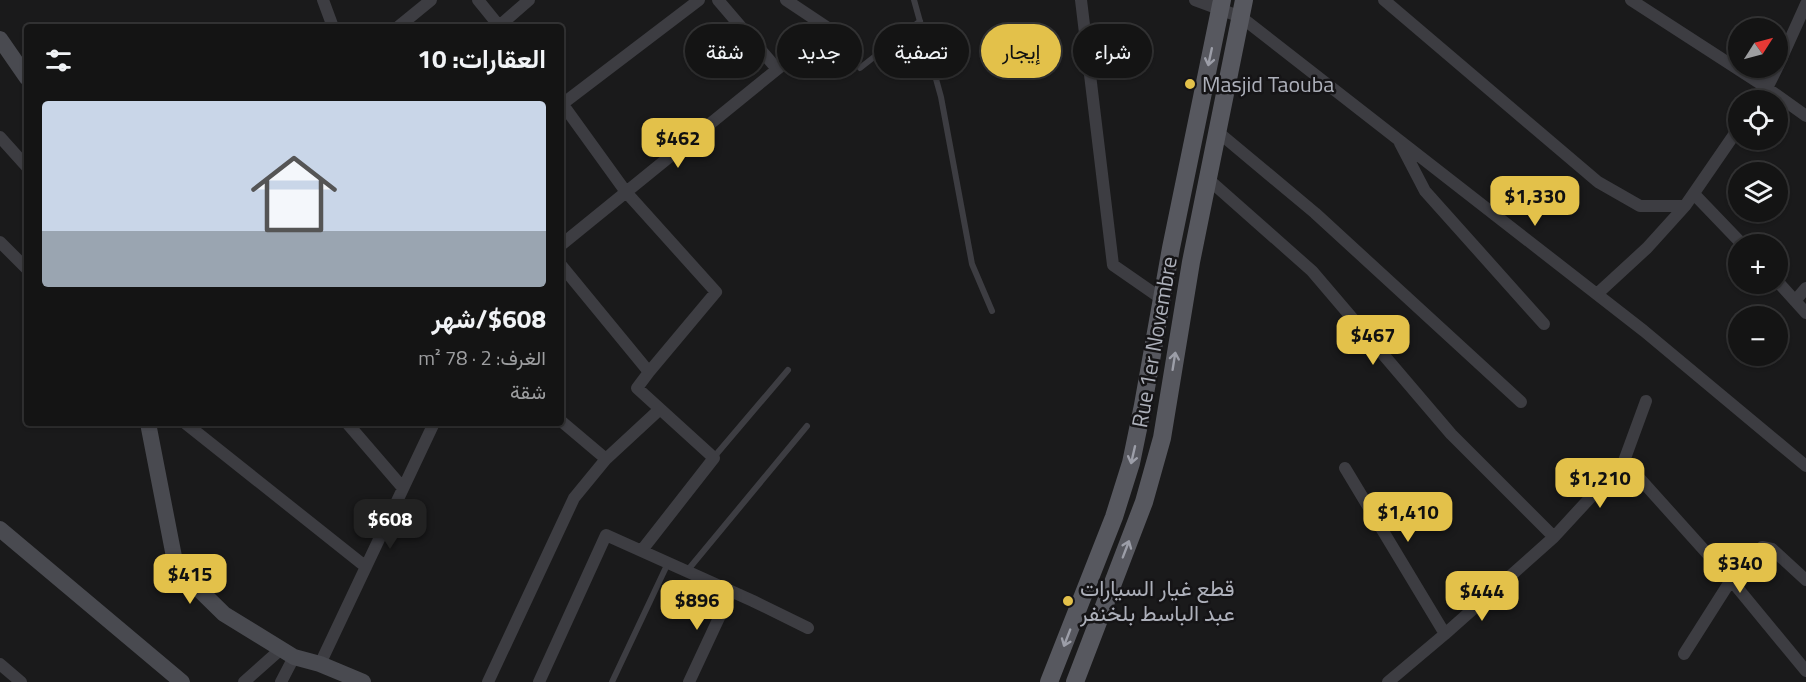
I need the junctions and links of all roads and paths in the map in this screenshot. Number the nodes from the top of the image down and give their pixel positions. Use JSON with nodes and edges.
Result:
{"nodes":[{"id":1,"x":323,"y":0,"type":"edge"},
{"id":2,"x":431,"y":0,"type":"edge"},
{"id":3,"x":478,"y":0,"type":"edge"},
{"id":4,"x":529,"y":0,"type":"edge"},
{"id":5,"x":699,"y":0,"type":"edge"},
{"id":6,"x":718,"y":0,"type":"edge"},
{"id":7,"x":786,"y":0,"type":"edge"},
{"id":8,"x":914,"y":0,"type":"edge"},
{"id":9,"x":1081,"y":0,"type":"edge"},
{"id":10,"x":1196,"y":0,"type":"edge"},
{"id":11,"x":1384,"y":0,"type":"edge"},
{"id":12,"x":1630,"y":0,"type":"edge"},
{"id":13,"x":1221,"y":4,"type":"edge"},
{"id":14,"x":1806,"y":4,"type":"edge"},
{"id":15,"x":1243,"y":8,"type":"edge"},
{"id":16,"x":920,"y":21,"type":"junction"},
{"id":17,"x":332,"y":24,"type":"edge"},
{"id":18,"x":402,"y":24,"type":"edge"},
{"id":19,"x":497,"y":24,"type":"edge"},
{"id":20,"x":502,"y":24,"type":"edge"},
{"id":21,"x":822,"y":24,"type":"edge"},
{"id":22,"x":0,"y":39,"type":"edge"},
{"id":23,"x":1788,"y":43,"type":"edge"},
{"id":24,"x":862,"y":66,"type":"edge"},
{"id":25,"x":777,"y":69,"type":"joint"},
{"id":26,"x":24,"y":74,"type":"edge"},
{"id":27,"x":1772,"y":78,"type":"edge"},
{"id":28,"x":1767,"y":88,"type":"junction"},
{"id":29,"x":564,"y":102,"type":"edge"},
{"id":30,"x":564,"y":108,"type":"edge"},
{"id":31,"x":1806,"y":116,"type":"edge"},
{"id":32,"x":1218,"y":132,"type":"junction"},
{"id":33,"x":0,"y":136,"type":"edge"},
{"id":34,"x":1398,"y":139,"type":"junction"},
{"id":35,"x":1728,"y":144,"type":"edge"},
{"id":36,"x":24,"y":164,"type":"edge"},
{"id":37,"x":1208,"y":179,"type":"junction"},
{"id":38,"x":626,"y":192,"type":"junction"},
{"id":39,"x":1694,"y":194,"type":"junction"},
{"id":40,"x":1686,"y":206,"type":"junction"},
{"id":41,"x":1732,"y":234,"type":"edge"},
{"id":42,"x":0,"y":242,"type":"edge"},
{"id":43,"x":564,"y":243,"type":"edge"},
{"id":44,"x":24,"y":266,"type":"edge"},
{"id":45,"x":564,"y":270,"type":"edge"},
{"id":46,"x":1806,"y":288,"type":"edge"},
{"id":47,"x":1788,"y":293,"type":"edge"},
{"id":48,"x":1597,"y":294,"type":"junction"},
{"id":49,"x":1162,"y":299,"type":"junction"},
{"id":50,"x":1795,"y":301,"type":"junction"},
{"id":51,"x":992,"y":311,"type":"dead end"},
{"id":52,"x":1806,"y":312,"type":"edge"},
{"id":53,"x":1544,"y":324,"type":"dead end"},
{"id":54,"x":788,"y":370,"type":"dead end"},
{"id":55,"x":649,"y":372,"type":"junction"},
{"id":56,"x":1646,"y":401,"type":"dead end"},
{"id":57,"x":1521,"y":402,"type":"dead end"},
{"id":58,"x":660,"y":409,"type":"junction"},
{"id":59,"x":564,"y":424,"type":"edge"},
{"id":60,"x":149,"y":426,"type":"edge"},
{"id":61,"x":189,"y":426,"type":"edge"},
{"id":62,"x":350,"y":426,"type":"edge"},
{"id":63,"x":433,"y":426,"type":"edge"},
{"id":64,"x":807,"y":426,"type":"dead end"},
{"id":65,"x":714,"y":458,"type":"junction"},
{"id":66,"x":606,"y":459,"type":"junction"},
{"id":67,"x":1624,"y":461,"type":"junction"},
{"id":68,"x":1806,"y":466,"type":"edge"},
{"id":69,"x":1345,"y":468,"type":"dead end"},
{"id":70,"x":403,"y":488,"type":"junction"},
{"id":71,"x":0,"y":530,"type":"edge"},
{"id":72,"x":1554,"y":537,"type":"junction"},
{"id":73,"x":642,"y":550,"type":"junction"},
{"id":74,"x":668,"y":562,"type":"junction"},
{"id":75,"x":366,"y":567,"type":"junction"},
{"id":76,"x":687,"y":571,"type":"junction"},
{"id":77,"x":1731,"y":580,"type":"junction"},
{"id":78,"x":1806,"y":580,"type":"edge"},
{"id":79,"x":731,"y":592,"type":"junction"},
{"id":80,"x":808,"y":628,"type":"dead end"},
{"id":81,"x":1445,"y":634,"type":"junction"},
{"id":82,"x":288,"y":653,"type":"junction"},
{"id":83,"x":1684,"y":654,"type":"dead end"},
{"id":84,"x":0,"y":664,"type":"edge"},
{"id":85,"x":320,"y":664,"type":"junction"},
{"id":86,"x":1806,"y":671,"type":"edge"},
{"id":87,"x":21,"y":682,"type":"edge"},
{"id":88,"x":182,"y":682,"type":"edge"},
{"id":89,"x":244,"y":682,"type":"edge"},
{"id":90,"x":281,"y":682,"type":"edge"},
{"id":91,"x":363,"y":682,"type":"edge"},
{"id":92,"x":488,"y":682,"type":"edge"},
{"id":93,"x":539,"y":682,"type":"edge"},
{"id":94,"x":612,"y":682,"type":"edge"},
{"id":95,"x":689,"y":682,"type":"edge"},
{"id":96,"x":1049,"y":682,"type":"edge"},
{"id":97,"x":1075,"y":682,"type":"edge"},
{"id":98,"x":1388,"y":682,"type":"edge"}],
"edges":[{"from":1,"to":17,"type":"street"},
{"from":2,"to":18,"type":"street"},
{"from":3,"to":19,"type":"street"},
{"from":4,"to":20,"type":"street"},
{"from":5,"to":29,"type":"street"},
{"from":6,"to":25,"type":"street"},
{"from":7,"to":21,"type":"street"},
{"from":8,"to":16,"type":"lane"},
{"from":9,"to":49,"type":"street"},
{"from":10,"to":13,"type":"street"},
{"from":11,"to":40,"type":"street"},
{"from":12,"to":28,"type":"street"},
{"from":13,"to":15,"type":"street"},
{"from":13,"to":49,"type":"main road","one_way":true},
{"from":14,"to":23,"type":"street"},
{"from":15,"to":32,"type":"main road","name":"Rue 1er Novembre"},
{"from":15,"to":34,"type":"street"},
{"from":16,"to":24,"type":"lane"},
{"from":16,"to":51,"type":"lane"},
{"from":22,"to":26,"type":"street"},
{"from":25,"to":38,"type":"street"},
{"from":27,"to":28,"type":"street"},
{"from":28,"to":31,"type":"street"},
{"from":30,"to":38,"type":"street"},
{"from":32,"to":37,"type":"main road","name":"Rue 1er Novembre"},
{"from":32,"to":57,"type":"street"},
{"from":33,"to":36,"type":"street"},
{"from":34,"to":48,"type":"street"},
{"from":34,"to":53,"type":"street"},
{"from":35,"to":39,"type":"street"},
{"from":37,"to":72,"type":"street"},
{"from":97,"to":37,"type":"main road","name":"Rue 1er Novembre","one_way":true},
{"from":38,"to":43,"type":"street"},
{"from":38,"to":55,"type":"street"},
{"from":39,"to":40,"type":"street"},
{"from":39,"to":41,"type":"street"},
{"from":40,"to":48,"type":"street"},
{"from":42,"to":44,"type":"street"},
{"from":45,"to":55,"type":"street"},
{"from":46,"to":50,"type":"street"},
{"from":47,"to":50,"type":"street"},
{"from":48,"to":68,"type":"street"},
{"from":49,"to":96,"type":"main road","one_way":true},
{"from":50,"to":52,"type":"street"},
{"from":54,"to":65,"type":"lane"},
{"from":55,"to":58,"type":"street"},
{"from":56,"to":67,"type":"street"},
{"from":58,"to":65,"type":"street"},
{"from":58,"to":66,"type":"street"},
{"from":59,"to":66,"type":"street"},
{"from":60,"to":82,"type":"street"},
{"from":61,"to":75,"type":"street"},
{"from":62,"to":70,"type":"street"},
{"from":63,"to":70,"type":"street"},
{"from":64,"to":76,"type":"lane"},
{"from":65,"to":73,"type":"street"},
{"from":66,"to":92,"type":"street"},
{"from":67,"to":72,"type":"street"},
{"from":67,"to":77,"type":"street"},
{"from":69,"to":81,"type":"street"},
{"from":70,"to":75,"type":"street"},
{"from":71,"to":88,"type":"street"},
{"from":72,"to":81,"type":"street"},
{"from":73,"to":74,"type":"street"},
{"from":73,"to":93,"type":"street"},
{"from":74,"to":76,"type":"street"},
{"from":74,"to":94,"type":"lane"},
{"from":75,"to":85,"type":"street"},
{"from":76,"to":79,"type":"street"},
{"from":77,"to":78,"type":"street"},
{"from":77,"to":83,"type":"street"},
{"from":77,"to":86,"type":"street"},
{"from":79,"to":80,"type":"street"},
{"from":79,"to":95,"type":"street"},
{"from":81,"to":98,"type":"street"},
{"from":82,"to":85,"type":"street"},
{"from":82,"to":89,"type":"street"},
{"from":82,"to":90,"type":"street"},
{"from":84,"to":87,"type":"street"},
{"from":85,"to":91,"type":"street"}]}
